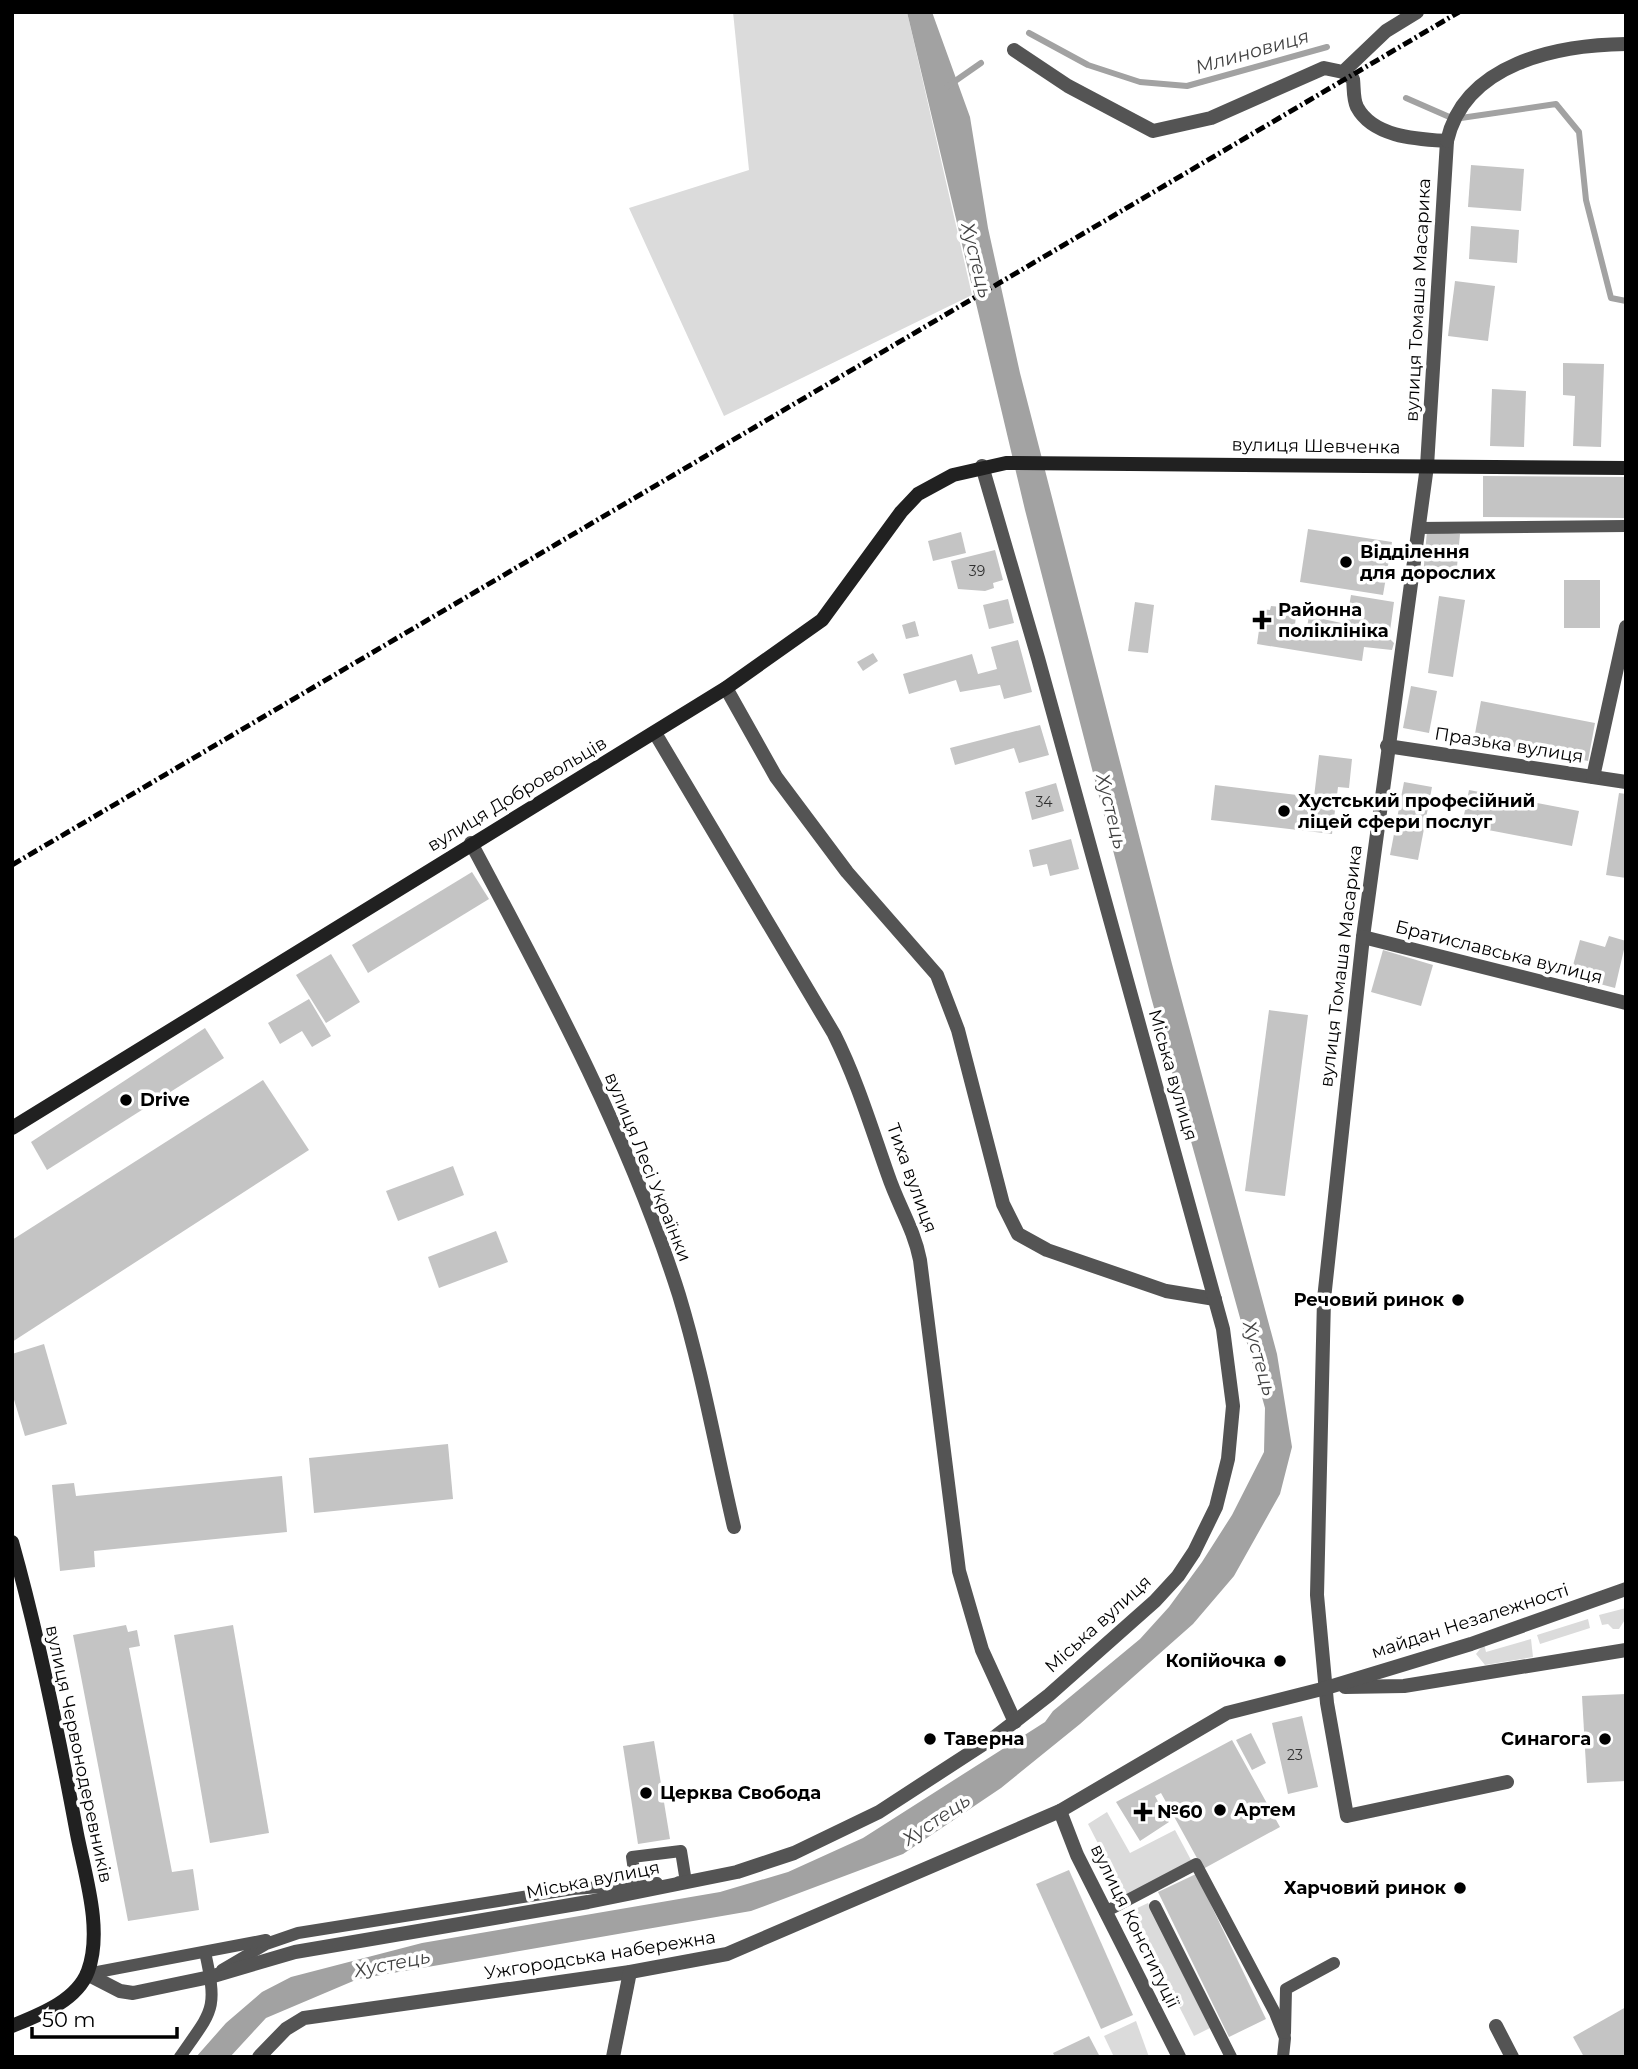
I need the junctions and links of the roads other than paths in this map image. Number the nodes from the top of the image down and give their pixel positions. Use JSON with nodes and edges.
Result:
{"nodes":[{"id":1,"x":1417,"y":12,"type":"edge"},
{"id":2,"x":1626,"y":44,"type":"edge"},
{"id":3,"x":1014,"y":50,"type":"dead end"},
{"id":4,"x":1343,"y":72,"type":"junction"},
{"id":5,"x":1447,"y":141,"type":"junction"},
{"id":6,"x":1006,"y":463,"type":"joint"},
{"id":7,"x":982,"y":466,"type":"junction"},
{"id":8,"x":1427,"y":466,"type":"junction"},
{"id":9,"x":1626,"y":468,"type":"edge"},
{"id":10,"x":1626,"y":526,"type":"edge"},
{"id":11,"x":1419,"y":528,"type":"junction"},
{"id":12,"x":1626,"y":626,"type":"edge"},
{"id":13,"x":726,"y":688,"type":"junction"},
{"id":14,"x":655,"y":733,"type":"junction"},
{"id":15,"x":1387,"y":746,"type":"junction"},
{"id":16,"x":1593,"y":777,"type":"junction"},
{"id":17,"x":1626,"y":782,"type":"edge"},
{"id":18,"x":471,"y":843,"type":"junction"},
{"id":19,"x":1363,"y":937,"type":"junction"},
{"id":20,"x":1626,"y":1003,"type":"edge"},
{"id":21,"x":12,"y":1128,"type":"edge"},
{"id":22,"x":1215,"y":1299,"type":"junction"},
{"id":23,"x":734,"y":1527,"type":"dead end"},
{"id":24,"x":12,"y":1542,"type":"edge"},
{"id":25,"x":1626,"y":1589,"type":"edge"},
{"id":26,"x":1626,"y":1650,"type":"edge"},
{"id":27,"x":1326,"y":1688,"type":"junction"},
{"id":28,"x":1014,"y":1722,"type":"junction"},
{"id":29,"x":1507,"y":1782,"type":"dead end"},
{"id":30,"x":1060,"y":1811,"type":"junction"},
{"id":31,"x":686,"y":1882,"type":"junction"},
{"id":32,"x":636,"y":1888,"type":"junction"},
{"id":33,"x":1154,"y":1906,"type":"dead end"},
{"id":34,"x":1105,"y":1912,"type":"junction"},
{"id":35,"x":284,"y":1937,"type":"junction"},
{"id":36,"x":205,"y":1952,"type":"junction"},
{"id":37,"x":1334,"y":1963,"type":"dead end"},
{"id":38,"x":630,"y":1972,"type":"junction"},
{"id":39,"x":88,"y":1974,"type":"junction"},
{"id":40,"x":210,"y":1977,"type":"junction"},
{"id":41,"x":12,"y":2026,"type":"edge"},
{"id":42,"x":1496,"y":2026,"type":"dead end"},
{"id":43,"x":1285,"y":2038,"type":"junction"},
{"id":44,"x":180,"y":2057,"type":"edge"},
{"id":45,"x":259,"y":2057,"type":"edge"},
{"id":46,"x":613,"y":2057,"type":"edge"},
{"id":47,"x":1179,"y":2057,"type":"edge"},
{"id":48,"x":1231,"y":2057,"type":"edge"},
{"id":49,"x":1283,"y":2057,"type":"edge"},
{"id":50,"x":1512,"y":2057,"type":"edge"}],
"edges":[{"from":1,"to":4,"type":"street"},
{"from":2,"to":5,"type":"street","name":"вулиця Томаша Масарика"},
{"from":3,"to":4,"type":"street"},
{"from":4,"to":5,"type":"street"},
{"from":5,"to":8,"type":"street","name":"вулиця Томаша Масарика"},
{"from":6,"to":7,"type":"main road","name":"вулиця Добровольців"},
{"from":6,"to":8,"type":"main road","name":"вулиця Шевченка"},
{"from":7,"to":13,"type":"main road","name":"вулиця Добровольців"},
{"from":7,"to":22,"type":"street","name":"Міська вулиця"},
{"from":8,"to":9,"type":"main road","name":"вулиця Шевченка"},
{"from":8,"to":11,"type":"street","name":"вулиця Томаша Масарика"},
{"from":10,"to":11,"type":"lane"},
{"from":11,"to":15,"type":"street","name":"вулиця Томаша Масарика"},
{"from":12,"to":16,"type":"street"},
{"from":13,"to":14,"type":"main road","name":"вулиця Добровольців"},
{"from":13,"to":22,"type":"street"},
{"from":14,"to":18,"type":"main road","name":"вулиця Добровольців"},
{"from":14,"to":28,"type":"street","name":"Тиха вулиця"},
{"from":15,"to":16,"type":"street","name":"Празька вулиця"},
{"from":15,"to":19,"type":"street","name":"вулиця Томаша Масарика"},
{"from":16,"to":17,"type":"street","name":"Празька вулиця"},
{"from":18,"to":21,"type":"main road","name":"вулиця Добровольців"},
{"from":18,"to":23,"type":"street","name":"вулиця Лесі Українки"},
{"from":19,"to":20,"type":"street","name":"Братиславська вулиця"},
{"from":19,"to":27,"type":"street","name":"вулиця Томаша Масарика"},
{"from":22,"to":28,"type":"street","name":"Міська вулиця"},
{"from":24,"to":39,"type":"main road","name":"вулиця Червонодеревників"},
{"from":25,"to":27,"type":"street","name":"майдан Незалежності"},
{"from":26,"to":27,"type":"street","name":"майдан Незалежності"},
{"from":27,"to":29,"type":"street","name":"вулиця Томаша Масарика"},
{"from":27,"to":30,"type":"street","name":"майдан Незалежності"},
{"from":28,"to":31,"type":"street","name":"Міська вулиця"},
{"from":30,"to":34,"type":"street","name":"вулиця Конституції"},
{"from":30,"to":38,"type":"street","name":"Ужгородська набережна"},
{"from":31,"to":32,"type":"street","name":"Міська вулиця"},
{"from":31,"to":32,"type":"lane"},
{"from":32,"to":35,"type":"lane"},
{"from":32,"to":40,"type":"street","name":"Міська вулиця"},
{"from":33,"to":48,"type":"lane"},
{"from":34,"to":43,"type":"lane"},
{"from":34,"to":47,"type":"street","name":"вулиця Конституції"},
{"from":35,"to":36,"type":"lane"},
{"from":35,"to":40,"type":"lane"},
{"from":36,"to":39,"type":"lane"},
{"from":36,"to":40,"type":"lane"},
{"from":37,"to":43,"type":"lane"},
{"from":38,"to":45,"type":"street","name":"Ужгородська набережна"},
{"from":38,"to":46,"type":"street"},
{"from":39,"to":40,"type":"street","name":"Міська вулиця"},
{"from":39,"to":41,"type":"main road"},
{"from":40,"to":44,"type":"lane"},
{"from":42,"to":50,"type":"street"},
{"from":43,"to":49,"type":"lane"}]}
